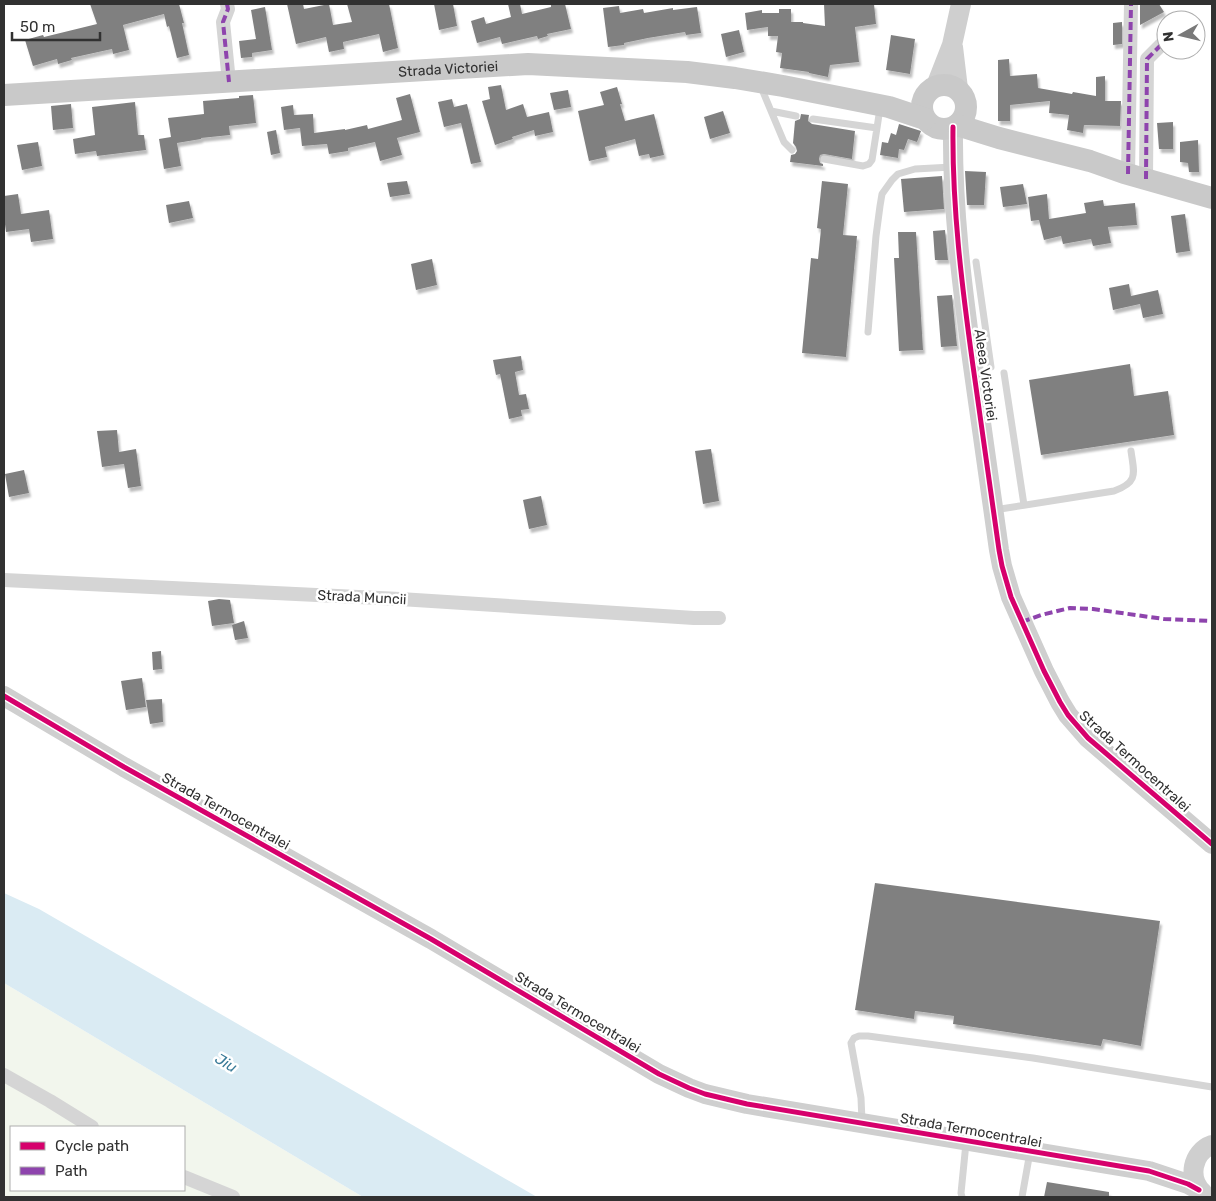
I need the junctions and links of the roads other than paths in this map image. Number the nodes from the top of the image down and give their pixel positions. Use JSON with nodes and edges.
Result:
{"nodes":[{"id":1,"x":227,"y":4,"type":"edge"},
{"id":2,"x":961,"y":4,"type":"edge"},
{"id":3,"x":1131,"y":4,"type":"edge"},
{"id":4,"x":952,"y":45,"type":"junction"},
{"id":5,"x":1156,"y":50,"type":"edge"},
{"id":6,"x":229,"y":82,"type":"junction"},
{"id":7,"x":759,"y":82,"type":"junction"},
{"id":8,"x":932,"y":88,"type":"junction"},
{"id":9,"x":4,"y":95,"type":"edge"},
{"id":10,"x":771,"y":111,"type":"junction"},
{"id":11,"x":882,"y":114,"type":"junction"},
{"id":12,"x":796,"y":116,"type":"dead end"},
{"id":13,"x":950,"y":116,"type":"junction"},
{"id":14,"x":813,"y":119,"type":"dead end"},
{"id":15,"x":792,"y":150,"type":"dead end"},
{"id":16,"x":824,"y":159,"type":"dead end"},
{"id":17,"x":953,"y":162,"type":"junction"},
{"id":18,"x":1137,"y":177,"type":"junction"},
{"id":19,"x":1212,"y":198,"type":"edge"},
{"id":20,"x":976,"y":262,"type":"dead end"},
{"id":21,"x":868,"y":332,"type":"dead end"},
{"id":22,"x":991,"y":367,"type":"dead end"},
{"id":23,"x":1004,"y":373,"type":"dead end"},
{"id":24,"x":1131,"y":451,"type":"dead end"},
{"id":25,"x":1024,"y":506,"type":"junction"},
{"id":26,"x":993,"y":510,"type":"junction"},
{"id":27,"x":4,"y":580,"type":"edge"},
{"id":28,"x":719,"y":618,"type":"dead end"},
{"id":29,"x":1022,"y":622,"type":"joint"},
{"id":30,"x":4,"y":696,"type":"edge"},
{"id":31,"x":1208,"y":838,"type":"edge"},
{"id":32,"x":4,"y":1075,"type":"edge"},
{"id":33,"x":1212,"y":1087,"type":"edge"},
{"id":34,"x":862,"y":1124,"type":"junction"},
{"id":35,"x":90,"y":1126,"type":"edge"},
{"id":36,"x":967,"y":1141,"type":"junction"},
{"id":37,"x":1208,"y":1147,"type":"edge"},
{"id":38,"x":1030,"y":1152,"type":"junction"},
{"id":39,"x":1149,"y":1171,"type":"junction"},
{"id":40,"x":185,"y":1177,"type":"edge"},
{"id":41,"x":1204,"y":1194,"type":"edge"},
{"id":42,"x":233,"y":1197,"type":"edge"},
{"id":43,"x":962,"y":1197,"type":"edge"},
{"id":44,"x":1022,"y":1197,"type":"edge"}],
"edges":[{"from":1,"to":6,"type":"street"},
{"from":2,"to":4,"type":"street"},
{"from":3,"to":18,"type":"street"},
{"from":4,"to":8,"type":"street"},
{"from":4,"to":13,"type":"street","name":"Aleea Victoriei"},
{"from":5,"to":18,"type":"street"},
{"from":6,"to":7,"type":"main road","name":"Strada Victoriei"},
{"from":6,"to":9,"type":"main road","name":"Strada Victoriei"},
{"from":7,"to":10,"type":"lane"},
{"from":7,"to":11,"type":"main road","name":"Strada Victoriei"},
{"from":8,"to":11,"type":"main road"},
{"from":8,"to":13,"type":"main road"},
{"from":8,"to":13,"type":"main road"},
{"from":10,"to":12,"type":"lane"},
{"from":10,"to":15,"type":"lane"},
{"from":11,"to":13,"type":"main road","name":"Strada Victoriei"},
{"from":11,"to":14,"type":"lane"},
{"from":11,"to":16,"type":"lane"},
{"from":13,"to":17,"type":"street","name":"Aleea Victoriei"},
{"from":13,"to":18,"type":"main road"},
{"from":17,"to":21,"type":"lane"},
{"from":17,"to":26,"type":"street","name":"Aleea Victoriei"},
{"from":18,"to":19,"type":"main road"},
{"from":20,"to":22,"type":"lane"},
{"from":23,"to":25,"type":"lane"},
{"from":24,"to":25,"type":"lane"},
{"from":25,"to":26,"type":"lane"},
{"from":26,"to":29,"type":"street","name":"Aleea Victoriei"},
{"from":27,"to":28,"type":"street","name":"Strada Muncii"},
{"from":29,"to":31,"type":"street","name":"Strada Termocentralei"},
{"from":30,"to":34,"type":"street","name":"Strada Termocentralei"},
{"from":32,"to":35,"type":"street"},
{"from":33,"to":34,"type":"lane"},
{"from":34,"to":36,"type":"street","name":"Strada Termocentralei"},
{"from":36,"to":38,"type":"street","name":"Strada Termocentralei"},
{"from":36,"to":43,"type":"lane"},
{"from":37,"to":39,"type":"street"},
{"from":37,"to":41,"type":"street"},
{"from":38,"to":39,"type":"street","name":"Strada Termocentralei"},
{"from":38,"to":44,"type":"lane"},
{"from":39,"to":41,"type":"street","name":"Strada Termocentralei"},
{"from":40,"to":42,"type":"street"}]}
